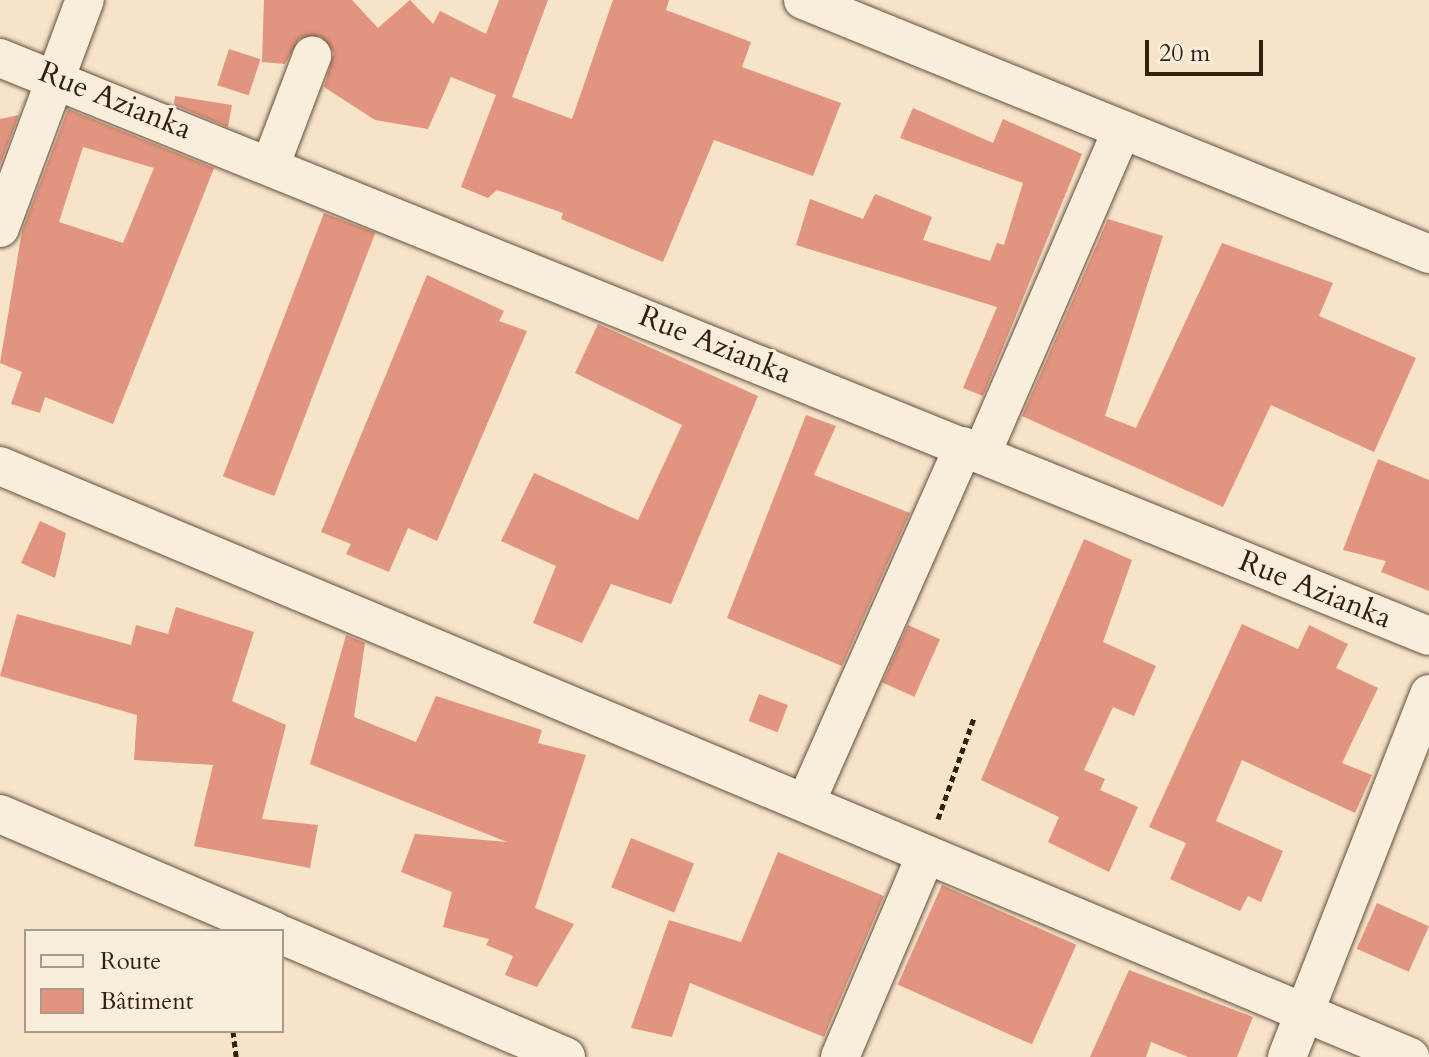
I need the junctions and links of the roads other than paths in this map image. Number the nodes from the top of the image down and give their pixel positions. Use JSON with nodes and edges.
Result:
{"nodes":[{"id":1,"x":85,"y":0,"type":"edge"},
{"id":2,"x":803,"y":0,"type":"edge"},
{"id":3,"x":312,"y":56,"type":"dead end"},
{"id":4,"x":0,"y":58,"type":"edge"},
{"id":5,"x":54,"y":76,"type":"junction"},
{"id":6,"x":1122,"y":130,"type":"junction"},
{"id":7,"x":271,"y":164,"type":"junction"},
{"id":8,"x":0,"y":228,"type":"edge"},
{"id":9,"x":1429,"y":254,"type":"edge"},
{"id":10,"x":973,"y":450,"type":"junction"},
{"id":11,"x":0,"y":466,"type":"edge"},
{"id":12,"x":1429,"y":636,"type":"edge"},
{"id":13,"x":1429,"y":694,"type":"edge"},
{"id":14,"x":806,"y":802,"type":"junction"},
{"id":15,"x":0,"y":814,"type":"edge"},
{"id":16,"x":926,"y":854,"type":"junction"},
{"id":17,"x":269,"y":929,"type":"edge"},
{"id":18,"x":284,"y":936,"type":"edge"},
{"id":19,"x":1305,"y":1010,"type":"junction"},
{"id":20,"x":566,"y":1057,"type":"edge"},
{"id":21,"x":840,"y":1057,"type":"edge"},
{"id":22,"x":1287,"y":1057,"type":"edge"},
{"id":23,"x":1410,"y":1057,"type":"edge"}],
"edges":[{"from":1,"to":5,"type":"street"},
{"from":2,"to":6,"type":"street"},
{"from":3,"to":7,"type":"street"},
{"from":4,"to":5,"type":"street","name":"Rue Azianka"},
{"from":5,"to":7,"type":"street","name":"Rue Azianka"},
{"from":5,"to":8,"type":"street"},
{"from":6,"to":9,"type":"street"},
{"from":6,"to":10,"type":"street"},
{"from":7,"to":10,"type":"street","name":"Rue Azianka"},
{"from":10,"to":12,"type":"street","name":"Rue Azianka"},
{"from":10,"to":14,"type":"street"},
{"from":11,"to":14,"type":"street"},
{"from":13,"to":19,"type":"street"},
{"from":14,"to":16,"type":"street"},
{"from":15,"to":17,"type":"street"},
{"from":16,"to":19,"type":"street"},
{"from":16,"to":21,"type":"street"},
{"from":18,"to":20,"type":"street"},
{"from":19,"to":22,"type":"street"},
{"from":19,"to":23,"type":"street"}]}
